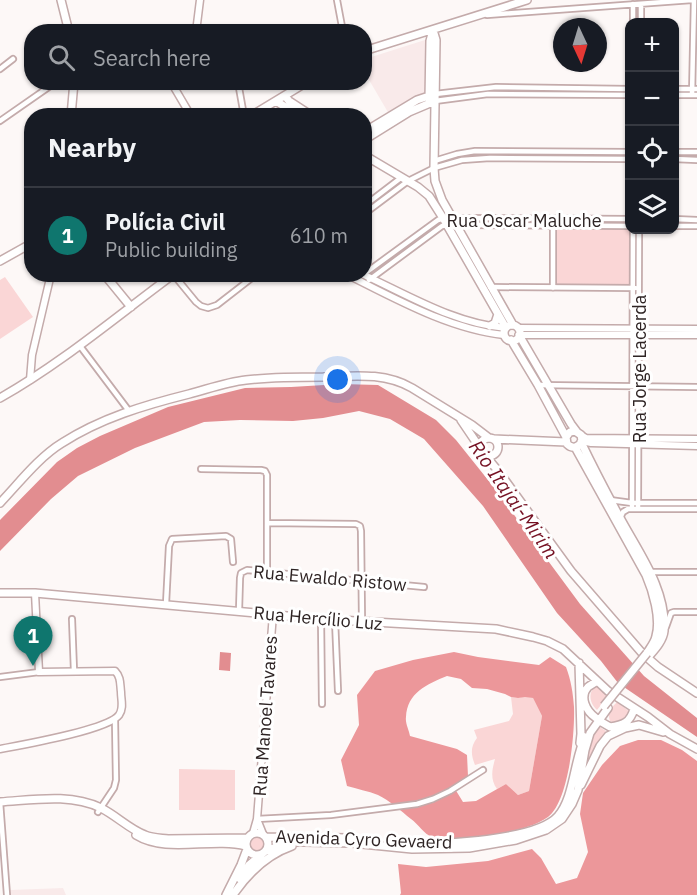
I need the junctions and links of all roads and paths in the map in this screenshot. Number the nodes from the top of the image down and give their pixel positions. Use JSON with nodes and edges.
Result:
{"nodes":[{"id":1,"x":61,"y":0,"type":"edge"},
{"id":2,"x":200,"y":0,"type":"edge"},
{"id":3,"x":337,"y":0,"type":"edge"},
{"id":4,"x":527,"y":0,"type":"edge"},
{"id":5,"x":693,"y":0,"type":"edge"},
{"id":6,"x":633,"y":4,"type":"junction"},
{"id":7,"x":641,"y":4,"type":"junction"},
{"id":8,"x":478,"y":15,"type":"junction"},
{"id":9,"x":633,"y":18,"type":"edge"},
{"id":10,"x":641,"y":18,"type":"edge"},
{"id":11,"x":67,"y":24,"type":"edge"},
{"id":12,"x":196,"y":24,"type":"edge"},
{"id":13,"x":342,"y":24,"type":"edge"},
{"id":14,"x":433,"y":30,"type":"junction"},
{"id":15,"x":372,"y":49,"type":"edge"},
{"id":16,"x":13,"y":59,"type":"dead end"},
{"id":17,"x":0,"y":69,"type":"edge"},
{"id":18,"x":594,"y":88,"type":"junction"},
{"id":19,"x":625,"y":88,"type":"edge"},
{"id":20,"x":679,"y":89,"type":"edge"},
{"id":21,"x":695,"y":89,"type":"edge"},
{"id":22,"x":45,"y":90,"type":"edge"},
{"id":23,"x":73,"y":90,"type":"edge"},
{"id":24,"x":176,"y":90,"type":"edge"},
{"id":25,"x":239,"y":90,"type":"edge"},
{"id":26,"x":295,"y":90,"type":"edge"},
{"id":27,"x":537,"y":91,"type":"junction"},
{"id":28,"x":594,"y":95,"type":"junction"},
{"id":29,"x":625,"y":95,"type":"edge"},
{"id":30,"x":679,"y":95,"type":"edge"},
{"id":31,"x":695,"y":95,"type":"edge"},
{"id":32,"x":285,"y":96,"type":"junction"},
{"id":33,"x":432,"y":98,"type":"junction"},
{"id":34,"x":276,"y":101,"type":"junction"},
{"id":35,"x":71,"y":108,"type":"edge"},
{"id":36,"x":186,"y":108,"type":"edge"},
{"id":37,"x":243,"y":108,"type":"edge"},
{"id":38,"x":264,"y":108,"type":"edge"},
{"id":39,"x":287,"y":108,"type":"edge"},
{"id":40,"x":300,"y":108,"type":"edge"},
{"id":41,"x":392,"y":119,"type":"junction"},
{"id":42,"x":0,"y":121,"type":"edge"},
{"id":43,"x":372,"y":128,"type":"edge"},
{"id":44,"x":372,"y":134,"type":"edge"},
{"id":45,"x":490,"y":151,"type":"junction"},
{"id":46,"x":533,"y":151,"type":"junction"},
{"id":47,"x":581,"y":152,"type":"junction"},
{"id":48,"x":625,"y":152,"type":"edge"},
{"id":49,"x":679,"y":152,"type":"edge"},
{"id":50,"x":688,"y":152,"type":"junction"},
{"id":51,"x":697,"y":152,"type":"edge"},
{"id":52,"x":490,"y":158,"type":"junction"},
{"id":53,"x":533,"y":158,"type":"junction"},
{"id":54,"x":581,"y":159,"type":"junction"},
{"id":55,"x":625,"y":159,"type":"edge"},
{"id":56,"x":679,"y":159,"type":"edge"},
{"id":57,"x":687,"y":159,"type":"junction"},
{"id":58,"x":372,"y":160,"type":"edge"},
{"id":59,"x":697,"y":160,"type":"edge"},
{"id":60,"x":434,"y":164,"type":"junction"},
{"id":61,"x":405,"y":179,"type":"junction"},
{"id":62,"x":374,"y":203,"type":"edge"},
{"id":63,"x":515,"y":219,"type":"junction"},
{"id":64,"x":553,"y":219,"type":"junction"},
{"id":65,"x":615,"y":219,"type":"junction"},
{"id":66,"x":625,"y":219,"type":"edge"},
{"id":67,"x":679,"y":219,"type":"edge"},
{"id":68,"x":697,"y":220,"type":"edge"},
{"id":69,"x":450,"y":222,"type":"junction"},
{"id":70,"x":515,"y":225,"type":"junction"},
{"id":71,"x":552,"y":225,"type":"junction"},
{"id":72,"x":615,"y":226,"type":"junction"},
{"id":73,"x":625,"y":226,"type":"edge"},
{"id":74,"x":679,"y":226,"type":"edge"},
{"id":75,"x":697,"y":226,"type":"edge"},
{"id":76,"x":633,"y":234,"type":"edge"},
{"id":77,"x":639,"y":234,"type":"edge"},
{"id":78,"x":405,"y":244,"type":"junction"},
{"id":79,"x":24,"y":248,"type":"edge"},
{"id":80,"x":409,"y":251,"type":"junction"},
{"id":81,"x":0,"y":261,"type":"edge"},
{"id":82,"x":372,"y":269,"type":"edge"},
{"id":83,"x":372,"y":279,"type":"joint"},
{"id":84,"x":49,"y":282,"type":"edge"},
{"id":85,"x":110,"y":282,"type":"edge"},
{"id":86,"x":165,"y":282,"type":"edge"},
{"id":87,"x":180,"y":282,"type":"edge"},
{"id":88,"x":247,"y":282,"type":"edge"},
{"id":89,"x":361,"y":282,"type":"edge"},
{"id":90,"x":368,"y":282,"type":"edge"},
{"id":91,"x":365,"y":284,"type":"junction"},
{"id":92,"x":482,"y":287,"type":"junction"},
{"id":93,"x":490,"y":287,"type":"junction"},
{"id":94,"x":552,"y":288,"type":"junction"},
{"id":95,"x":632,"y":288,"type":"junction"},
{"id":96,"x":639,"y":288,"type":"junction"},
{"id":97,"x":415,"y":303,"type":"junction"},
{"id":98,"x":131,"y":308,"type":"junction"},
{"id":99,"x":498,"y":314,"type":"junction"},
{"id":100,"x":452,"y":318,"type":"junction"},
{"id":101,"x":490,"y":326,"type":"junction"},
{"id":102,"x":512,"y":330,"type":"junction"},
{"id":103,"x":636,"y":332,"type":"junction"},
{"id":104,"x":693,"y":332,"type":"edge"},
{"id":105,"x":80,"y":346,"type":"junction"},
{"id":106,"x":30,"y":380,"type":"junction"},
{"id":107,"x":538,"y":385,"type":"junction"},
{"id":108,"x":548,"y":386,"type":"junction"},
{"id":109,"x":632,"y":386,"type":"junction"},
{"id":110,"x":639,"y":387,"type":"junction"},
{"id":111,"x":697,"y":387,"type":"edge"},
{"id":112,"x":0,"y":398,"type":"edge"},
{"id":113,"x":129,"y":411,"type":"junction"},
{"id":114,"x":460,"y":418,"type":"junction"},
{"id":115,"x":580,"y":438,"type":"junction"},
{"id":116,"x":491,"y":439,"type":"junction"},
{"id":117,"x":566,"y":439,"type":"junction"},
{"id":118,"x":697,"y":439,"type":"edge"},
{"id":119,"x":514,"y":440,"type":"junction"},
{"id":120,"x":635,"y":441,"type":"junction"},
{"id":121,"x":697,"y":446,"type":"edge"},
{"id":122,"x":575,"y":447,"type":"junction"},
{"id":123,"x":497,"y":450,"type":"junction"},
{"id":124,"x":482,"y":452,"type":"junction"},
{"id":125,"x":201,"y":469,"type":"dead end"},
{"id":126,"x":499,"y":472,"type":"junction"},
{"id":127,"x":610,"y":500,"type":"junction"},
{"id":128,"x":0,"y":503,"type":"edge"},
{"id":129,"x":697,"y":503,"type":"edge"},
{"id":130,"x":635,"y":506,"type":"junction"},
{"id":131,"x":684,"y":506,"type":"junction"},
{"id":132,"x":697,"y":509,"type":"edge"},
{"id":133,"x":620,"y":518,"type":"junction"},
{"id":134,"x":267,"y":523,"type":"junction"},
{"id":135,"x":234,"y":562,"type":"dead end"},
{"id":136,"x":267,"y":572,"type":"junction"},
{"id":137,"x":650,"y":572,"type":"junction"},
{"id":138,"x":697,"y":573,"type":"edge"},
{"id":139,"x":362,"y":580,"type":"junction"},
{"id":140,"x":424,"y":587,"type":"dead end"},
{"id":141,"x":0,"y":593,"type":"edge"},
{"id":142,"x":35,"y":593,"type":"junction"},
{"id":143,"x":166,"y":604,"type":"junction"},
{"id":144,"x":239,"y":611,"type":"junction"},
{"id":145,"x":697,"y":612,"type":"edge"},
{"id":146,"x":273,"y":614,"type":"junction"},
{"id":147,"x":72,"y":619,"type":"dead end"},
{"id":148,"x":321,"y":619,"type":"junction"},
{"id":149,"x":336,"y":620,"type":"junction"},
{"id":150,"x":362,"y":621,"type":"junction"},
{"id":151,"x":664,"y":632,"type":"junction"},
{"id":152,"x":649,"y":654,"type":"junction"},
{"id":153,"x":579,"y":663,"type":"junction"},
{"id":154,"x":74,"y":671,"type":"junction"},
{"id":155,"x":39,"y":672,"type":"junction"},
{"id":156,"x":0,"y":677,"type":"edge"},
{"id":157,"x":597,"y":681,"type":"junction"},
{"id":158,"x":580,"y":688,"type":"junction"},
{"id":159,"x":338,"y":691,"type":"dead end"},
{"id":160,"x":697,"y":693,"type":"edge"},
{"id":161,"x":322,"y":704,"type":"dead end"},
{"id":162,"x":634,"y":709,"type":"junction"},
{"id":163,"x":597,"y":719,"type":"junction"},
{"id":164,"x":115,"y":720,"type":"junction"},
{"id":165,"x":647,"y":721,"type":"junction"},
{"id":166,"x":628,"y":722,"type":"junction"},
{"id":167,"x":579,"y":748,"type":"junction"},
{"id":168,"x":0,"y":749,"type":"edge"},
{"id":169,"x":697,"y":749,"type":"edge"},
{"id":170,"x":483,"y":770,"type":"dead end"},
{"id":171,"x":578,"y":790,"type":"junction"},
{"id":172,"x":0,"y":805,"type":"edge"},
{"id":173,"x":99,"y":810,"type":"junction"},
{"id":174,"x":257,"y":819,"type":"junction"},
{"id":175,"x":250,"y":835,"type":"junction"},
{"id":176,"x":265,"y":835,"type":"junction"},
{"id":177,"x":222,"y":841,"type":"junction"},
{"id":178,"x":304,"y":842,"type":"junction"},
{"id":179,"x":246,"y":848,"type":"junction"},
{"id":180,"x":265,"y":852,"type":"junction"},
{"id":181,"x":2,"y":861,"type":"edge"},
{"id":182,"x":7,"y":895,"type":"edge"},
{"id":183,"x":226,"y":895,"type":"edge"},
{"id":184,"x":232,"y":895,"type":"edge"}],
"edges":[{"from":1,"to":11,"type":"main road"},
{"from":2,"to":12,"type":"street"},
{"from":3,"to":13,"type":"street"},
{"from":4,"to":8,"type":"main road"},
{"from":5,"to":7,"type":"street"},
{"from":5,"to":21,"type":"street"},
{"from":6,"to":7,"type":"street"},
{"from":6,"to":8,"type":"street"},
{"from":6,"to":9,"type":"street"},
{"from":7,"to":10,"type":"street"},
{"from":8,"to":14,"type":"main road"},
{"from":14,"to":15,"type":"main road"},
{"from":14,"to":33,"type":"main road"},
{"from":16,"to":17,"type":"street"},
{"from":18,"to":19,"type":"street"},
{"from":18,"to":27,"type":"street"},
{"from":18,"to":28,"type":"street"},
{"from":20,"to":21,"type":"street"},
{"from":21,"to":31,"type":"street"},
{"from":22,"to":42,"type":"street"},
{"from":23,"to":35,"type":"main road"},
{"from":24,"to":36,"type":"street"},
{"from":25,"to":37,"type":"street"},
{"from":26,"to":32,"type":"main road"},
{"from":27,"to":28,"type":"street"},
{"from":27,"to":33,"type":"street"},
{"from":28,"to":29,"type":"street"},
{"from":30,"to":31,"type":"street"},
{"from":32,"to":34,"type":"main road"},
{"from":32,"to":40,"type":"main road"},
{"from":33,"to":41,"type":"main road"},
{"from":33,"to":60,"type":"main road"},
{"from":34,"to":38,"type":"main road"},
{"from":34,"to":39,"type":"main road"},
{"from":41,"to":43,"type":"main road"},
{"from":41,"to":44,"type":"main road"},
{"from":45,"to":46,"type":"street"},
{"from":45,"to":52,"type":"street"},
{"from":45,"to":60,"type":"street"},
{"from":46,"to":47,"type":"street"},
{"from":46,"to":53,"type":"street"},
{"from":47,"to":48,"type":"street"},
{"from":47,"to":54,"type":"street"},
{"from":49,"to":50,"type":"street"},
{"from":50,"to":51,"type":"street"},
{"from":50,"to":57,"type":"street"},
{"from":52,"to":53,"type":"street"},
{"from":52,"to":60,"type":"street"},
{"from":53,"to":54,"type":"street"},
{"from":54,"to":55,"type":"street"},
{"from":56,"to":57,"type":"street"},
{"from":57,"to":59,"type":"street"},
{"from":58,"to":61,"type":"main road"},
{"from":60,"to":61,"type":"street"},
{"from":60,"to":69,"type":"main road"},
{"from":61,"to":62,"type":"street"},
{"from":61,"to":69,"type":"main road"},
{"from":63,"to":64,"type":"street","name":"Rua Oscar Maluche"},
{"from":63,"to":69,"type":"street","name":"Rua Oscar Maluche"},
{"from":63,"to":70,"type":"street"},
{"from":64,"to":65,"type":"street","name":"Rua Oscar Maluche"},
{"from":64,"to":71,"type":"street"},
{"from":65,"to":66,"type":"street","name":"Rua Oscar Maluche"},
{"from":65,"to":72,"type":"street"},
{"from":67,"to":68,"type":"street"},
{"from":69,"to":70,"type":"street","name":"Rua Oscar Maluche"},
{"from":69,"to":78,"type":"street","name":"Rua Oscar Maluche"},
{"from":69,"to":80,"type":"street","name":"Rua Oscar Maluche"},
{"from":69,"to":92,"type":"main road"},
{"from":69,"to":93,"type":"main road"},
{"from":70,"to":71,"type":"street","name":"Rua Oscar Maluche"},
{"from":71,"to":72,"type":"street","name":"Rua Oscar Maluche"},
{"from":71,"to":94,"type":"street"},
{"from":72,"to":73,"type":"street","name":"Rua Oscar Maluche"},
{"from":74,"to":75,"type":"street"},
{"from":76,"to":95,"type":"street","name":"Rua Jorge Lacerda"},
{"from":77,"to":96,"type":"street","name":"Rua Jorge Lacerda"},
{"from":78,"to":80,"type":"street"},
{"from":78,"to":82,"type":"street","name":"Rua Oscar Maluche"},
{"from":79,"to":81,"type":"main road"},
{"from":80,"to":83,"type":"street","name":"Rua Oscar Maluche"},
{"from":83,"to":97,"type":"street"},
{"from":84,"to":106,"type":"street"},
{"from":85,"to":98,"type":"main road"},
{"from":86,"to":98,"type":"main road"},
{"from":87,"to":88,"type":"street"},
{"from":89,"to":91,"type":"street"},
{"from":90,"to":91,"type":"street","name":"Rua Oscar Maluche"},
{"from":91,"to":97,"type":"street"},
{"from":92,"to":93,"type":"street"},
{"from":92,"to":99,"type":"main road"},
{"from":93,"to":94,"type":"street"},
{"from":93,"to":102,"type":"main road"},
{"from":94,"to":95,"type":"street"},
{"from":95,"to":96,"type":"street"},
{"from":95,"to":103,"type":"street","name":"Rua Jorge Lacerda"},
{"from":96,"to":103,"type":"street","name":"Rua Jorge Lacerda"},
{"from":97,"to":100,"type":"street"},
{"from":98,"to":105,"type":"main road"},
{"from":99,"to":101,"type":"main road"},
{"from":99,"to":102,"type":"main road"},
{"from":100,"to":101,"type":"street"},
{"from":100,"to":102,"type":"street"},
{"from":101,"to":102,"type":"street"},
{"from":102,"to":103,"type":"street"},
{"from":102,"to":107,"type":"main road"},
{"from":102,"to":108,"type":"main road"},
{"from":103,"to":104,"type":"street"},
{"from":103,"to":109,"type":"street","name":"Rua Jorge Lacerda"},
{"from":103,"to":110,"type":"street","name":"Rua Jorge Lacerda"},
{"from":105,"to":106,"type":"main road"},
{"from":105,"to":113,"type":"street"},
{"from":106,"to":112,"type":"main road"},
{"from":107,"to":108,"type":"street"},
{"from":107,"to":117,"type":"main road"},
{"from":108,"to":109,"type":"street"},
{"from":108,"to":115,"type":"main road"},
{"from":109,"to":110,"type":"street"},
{"from":109,"to":120,"type":"street","name":"Rua Jorge Lacerda"},
{"from":110,"to":111,"type":"street"},
{"from":110,"to":120,"type":"street","name":"Rua Jorge Lacerda"},
{"from":113,"to":114,"type":"main road"},
{"from":113,"to":128,"type":"main road"},
{"from":114,"to":116,"type":"main road"},
{"from":114,"to":124,"type":"main road"},
{"from":115,"to":117,"type":"main road"},
{"from":115,"to":120,"type":"street"},
{"from":115,"to":122,"type":"main road"},
{"from":115,"to":127,"type":"main road"},
{"from":116,"to":119,"type":"main road"},
{"from":116,"to":123,"type":"main road"},
{"from":116,"to":124,"type":"main road"},
{"from":117,"to":119,"type":"main road"},
{"from":117,"to":122,"type":"main road"},
{"from":118,"to":120,"type":"street"},
{"from":119,"to":123,"type":"main road"},
{"from":120,"to":121,"type":"street"},
{"from":120,"to":130,"type":"street","name":"Rua Jorge Lacerda"},
{"from":122,"to":152,"type":"main road"},
{"from":123,"to":124,"type":"main road"},
{"from":123,"to":126,"type":"main road"},
{"from":124,"to":126,"type":"main road"},
{"from":125,"to":134,"type":"street"},
{"from":126,"to":160,"type":"main road"},
{"from":127,"to":130,"type":"street"},
{"from":127,"to":133,"type":"main road"},
{"from":129,"to":131,"type":"street"},
{"from":130,"to":131,"type":"street"},
{"from":130,"to":133,"type":"street"},
{"from":131,"to":132,"type":"street"},
{"from":133,"to":137,"type":"main road"},
{"from":134,"to":136,"type":"street"},
{"from":134,"to":139,"type":"street"},
{"from":135,"to":143,"type":"street"},
{"from":136,"to":139,"type":"street","name":"Rua Ewaldo Ristow"},
{"from":136,"to":144,"type":"street","name":"Rua Ewaldo Ristow"},
{"from":137,"to":138,"type":"street"},
{"from":137,"to":151,"type":"main road"},
{"from":139,"to":140,"type":"street","name":"Rua Ewaldo Ristow"},
{"from":139,"to":150,"type":"street"},
{"from":141,"to":142,"type":"main road","name":"Rua Hercílio Luz"},
{"from":142,"to":143,"type":"main road","name":"Rua Hercílio Luz"},
{"from":142,"to":155,"type":"street"},
{"from":143,"to":144,"type":"main road","name":"Rua Hercílio Luz"},
{"from":144,"to":146,"type":"main road","name":"Rua Hercílio Luz"},
{"from":145,"to":151,"type":"street"},
{"from":146,"to":148,"type":"main road","name":"Rua Hercílio Luz"},
{"from":146,"to":174,"type":"street","name":"Rua Manoel Tavares"},
{"from":147,"to":154,"type":"street"},
{"from":148,"to":149,"type":"main road","name":"Rua Hercílio Luz"},
{"from":148,"to":161,"type":"street"},
{"from":149,"to":150,"type":"main road","name":"Rua Hercílio Luz"},
{"from":149,"to":159,"type":"street"},
{"from":150,"to":153,"type":"main road","name":"Rua Hercílio Luz"},
{"from":151,"to":152,"type":"main road"},
{"from":152,"to":163,"type":"main road","name":"Avenida Cyro Gevaerd","bridge":true},
{"from":153,"to":157,"type":"main road","name":"Rua Hercílio Luz"},
{"from":153,"to":158,"type":"main road"},
{"from":154,"to":155,"type":"street"},
{"from":154,"to":164,"type":"street"},
{"from":155,"to":156,"type":"street"},
{"from":157,"to":158,"type":"main road"},
{"from":157,"to":162,"type":"main road","name":"Rua Hercílio Luz"},
{"from":157,"to":163,"type":"main road"},
{"from":158,"to":167,"type":"main road"},
{"from":162,"to":165,"type":"main road","name":"Rua Hercílio Luz"},
{"from":162,"to":166,"type":"main road"},
{"from":163,"to":166,"type":"main road"},
{"from":163,"to":167,"type":"main road","name":"Avenida Cyro Gevaerd"},
{"from":163,"to":171,"type":"main road","name":"Avenida Cyro Gevaerd"},
{"from":164,"to":168,"type":"street"},
{"from":164,"to":173,"type":"street"},
{"from":165,"to":166,"type":"main road"},
{"from":165,"to":169,"type":"main road","name":"Rua Hercílio Luz"},
{"from":165,"to":171,"type":"main road"},
{"from":167,"to":176,"type":"main road","name":"Avenida Cyro Gevaerd"},
{"from":170,"to":174,"type":"street"},
{"from":171,"to":178,"type":"main road","name":"Avenida Cyro Gevaerd"},
{"from":172,"to":173,"type":"main road"},
{"from":172,"to":181,"type":"street"},
{"from":173,"to":177,"type":"main road"},
{"from":174,"to":175,"type":"street","name":"Rua Manoel Tavares"},
{"from":174,"to":176,"type":"street","name":"Rua Manoel Tavares"},
{"from":175,"to":176,"type":"main road"},
{"from":175,"to":177,"type":"main road"},
{"from":175,"to":179,"type":"main road"},
{"from":176,"to":180,"type":"main road"},
{"from":177,"to":179,"type":"main road"},
{"from":178,"to":180,"type":"main road","name":"Avenida Cyro Gevaerd"},
{"from":178,"to":184,"type":"main road"},
{"from":179,"to":180,"type":"main road"},
{"from":179,"to":183,"type":"main road"},
{"from":180,"to":184,"type":"main road"},
{"from":181,"to":182,"type":"street"}]}
